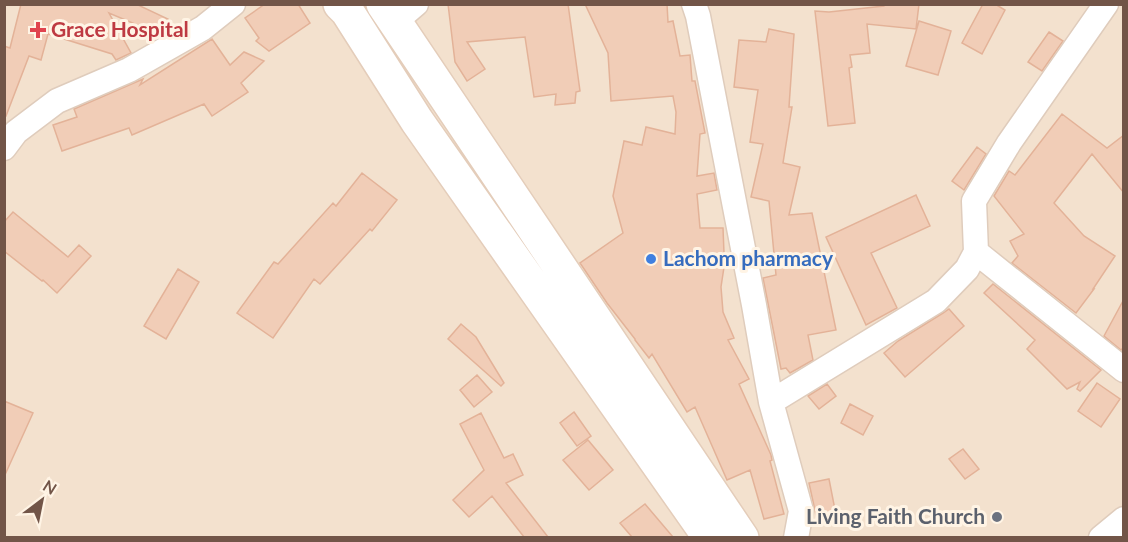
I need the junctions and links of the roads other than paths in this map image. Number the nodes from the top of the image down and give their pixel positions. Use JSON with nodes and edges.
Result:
{"nodes":[{"id":1,"x":233,"y":4,"type":"edge"},
{"id":2,"x":340,"y":4,"type":"edge"},
{"id":3,"x":694,"y":4,"type":"edge"},
{"id":4,"x":1106,"y":4,"type":"edge"},
{"id":5,"x":398,"y":10,"type":"edge"},
{"id":6,"x":4,"y":148,"type":"edge"},
{"id":7,"x":976,"y":252,"type":"junction"},
{"id":8,"x":1124,"y":370,"type":"edge"},
{"id":9,"x":771,"y":402,"type":"junction"},
{"id":10,"x":1124,"y":519,"type":"edge"},
{"id":11,"x":710,"y":537,"type":"edge"},
{"id":12,"x":742,"y":537,"type":"edge"},
{"id":13,"x":796,"y":537,"type":"edge"},
{"id":14,"x":1101,"y":537,"type":"edge"}],
"edges":[{"from":1,"to":6,"type":"street"},
{"from":2,"to":11,"type":"main road"},
{"from":3,"to":9,"type":"street"},
{"from":4,"to":7,"type":"street"},
{"from":5,"to":12,"type":"main road"},
{"from":7,"to":8,"type":"street"},
{"from":7,"to":9,"type":"street"},
{"from":9,"to":13,"type":"street"},
{"from":10,"to":14,"type":"street"}]}
